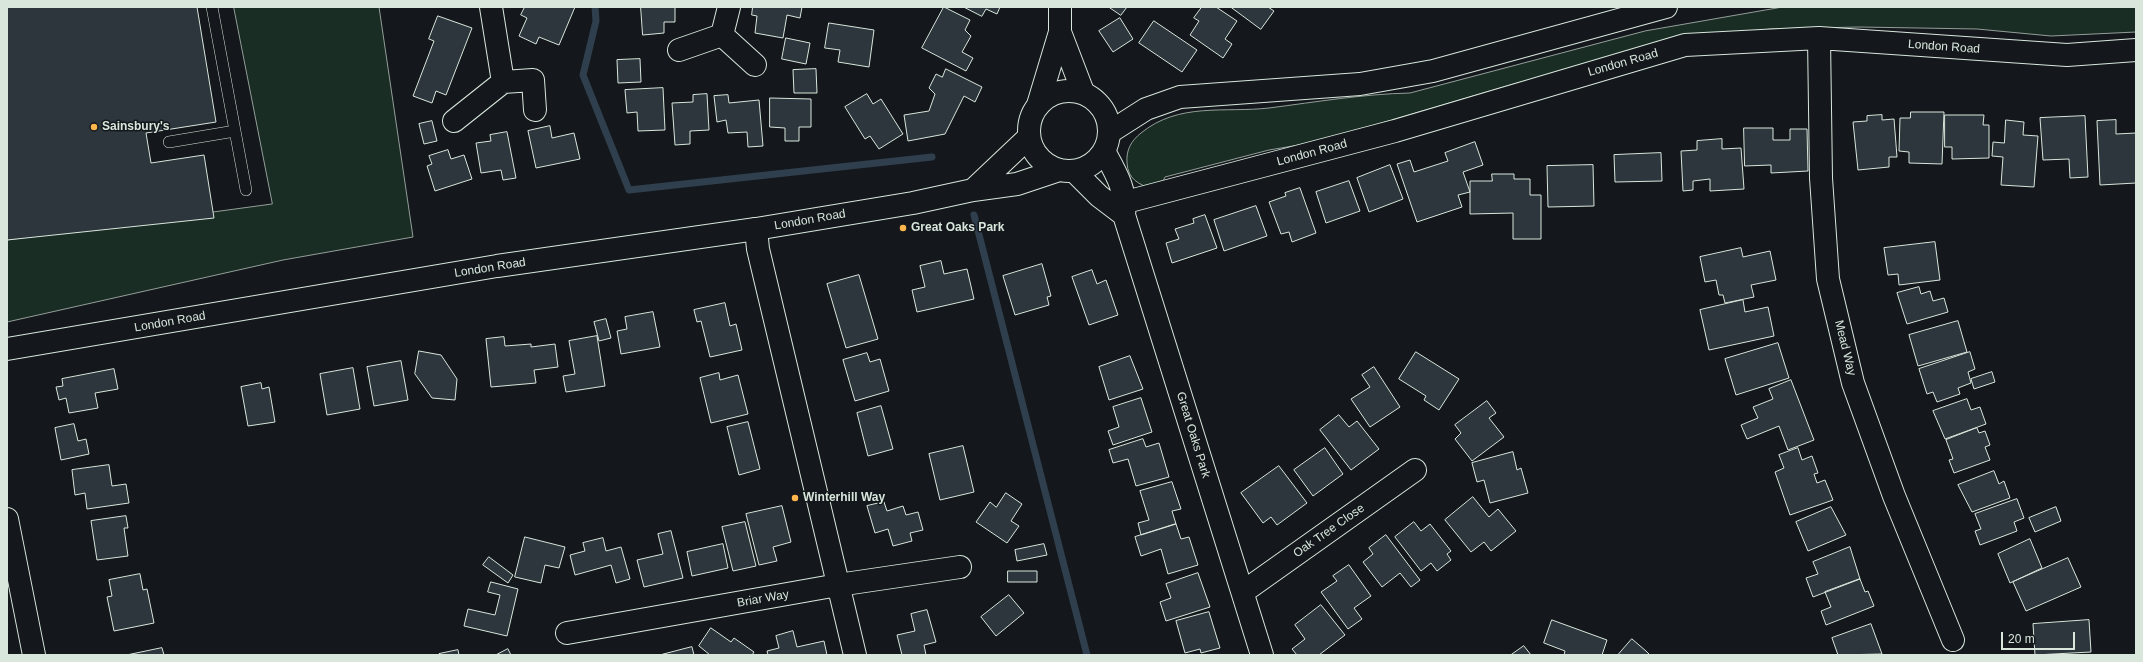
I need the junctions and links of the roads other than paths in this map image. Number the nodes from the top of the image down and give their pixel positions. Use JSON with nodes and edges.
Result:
{"nodes":[{"id":1,"x":212,"y":7,"type":"edge"},
{"id":2,"x":491,"y":7,"type":"edge"},
{"id":3,"x":729,"y":7,"type":"edge"},
{"id":4,"x":1060,"y":7,"type":"edge"},
{"id":5,"x":1666,"y":7,"type":"edge"},
{"id":6,"x":1060,"y":32,"type":"junction"},
{"id":7,"x":722,"y":35,"type":"junction"},
{"id":8,"x":1818,"y":38,"type":"junction"},
{"id":9,"x":679,"y":50,"type":"dead end"},
{"id":10,"x":2136,"y":50,"type":"edge"},
{"id":11,"x":755,"y":65,"type":"dead end"},
{"id":12,"x":503,"y":82,"type":"junction"},
{"id":13,"x":1083,"y":92,"type":"junction"},
{"id":14,"x":1038,"y":105,"type":"junction"},
{"id":15,"x":535,"y":110,"type":"dead end"},
{"id":16,"x":454,"y":121,"type":"dead end"},
{"id":17,"x":235,"y":131,"type":"junction"},
{"id":18,"x":1110,"y":132,"type":"junction"},
{"id":19,"x":1029,"y":136,"type":"junction"},
{"id":20,"x":169,"y":142,"type":"dead end"},
{"id":21,"x":1105,"y":153,"type":"junction"},
{"id":22,"x":1067,"y":171,"type":"junction"},
{"id":23,"x":246,"y":190,"type":"dead end"},
{"id":24,"x":974,"y":190,"type":"junction"},
{"id":25,"x":1125,"y":209,"type":"junction"},
{"id":26,"x":756,"y":229,"type":"junction"},
{"id":27,"x":7,"y":350,"type":"edge"},
{"id":28,"x":1415,"y":470,"type":"dead end"},
{"id":29,"x":7,"y":519,"type":"edge"},
{"id":30,"x":960,"y":567,"type":"dead end"},
{"id":31,"x":838,"y":585,"type":"junction"},
{"id":32,"x":1242,"y":592,"type":"junction"},
{"id":33,"x":567,"y":633,"type":"dead end"},
{"id":34,"x":1953,"y":640,"type":"dead end"},
{"id":35,"x":34,"y":655,"type":"edge"},
{"id":36,"x":855,"y":655,"type":"edge"},
{"id":37,"x":1262,"y":655,"type":"edge"}],
"edges":[{"from":1,"to":17,"type":"lane"},
{"from":2,"to":12,"type":"main road"},
{"from":3,"to":7,"type":"main road"},
{"from":4,"to":6,"type":"main road"},
{"from":5,"to":18,"type":"main road"},
{"from":6,"to":13,"type":"main road"},
{"from":6,"to":14,"type":"main road"},
{"from":7,"to":9,"type":"main road"},
{"from":7,"to":11,"type":"main road"},
{"from":8,"to":10,"type":"main road","name":"London Road"},
{"from":8,"to":25,"type":"main road","name":"London Road"},
{"from":8,"to":34,"type":"main road","name":"Mead Way"},
{"from":12,"to":15,"type":"main road"},
{"from":12,"to":16,"type":"main road"},
{"from":13,"to":14,"type":"main road"},
{"from":13,"to":18,"type":"main road"},
{"from":14,"to":19,"type":"main road"},
{"from":17,"to":20,"type":"lane"},
{"from":17,"to":23,"type":"lane"},
{"from":18,"to":21,"type":"main road"},
{"from":19,"to":22,"type":"main road"},
{"from":19,"to":24,"type":"main road"},
{"from":21,"to":22,"type":"main road"},
{"from":21,"to":25,"type":"main road","name":"Great Oaks Park"},
{"from":22,"to":24,"type":"main road","name":"London Road"},
{"from":22,"to":25,"type":"main road"},
{"from":24,"to":26,"type":"main road","name":"London Road"},
{"from":25,"to":32,"type":"main road","name":"Great Oaks Park"},
{"from":26,"to":27,"type":"main road","name":"London Road"},
{"from":26,"to":31,"type":"main road"},
{"from":28,"to":32,"type":"main road","name":"Oak Tree Close"},
{"from":29,"to":35,"type":"main road"},
{"from":30,"to":31,"type":"main road","name":"Briar Way"},
{"from":31,"to":33,"type":"main road","name":"Briar Way"},
{"from":31,"to":36,"type":"main road"},
{"from":32,"to":37,"type":"main road","name":"Great Oaks Park"}]}
